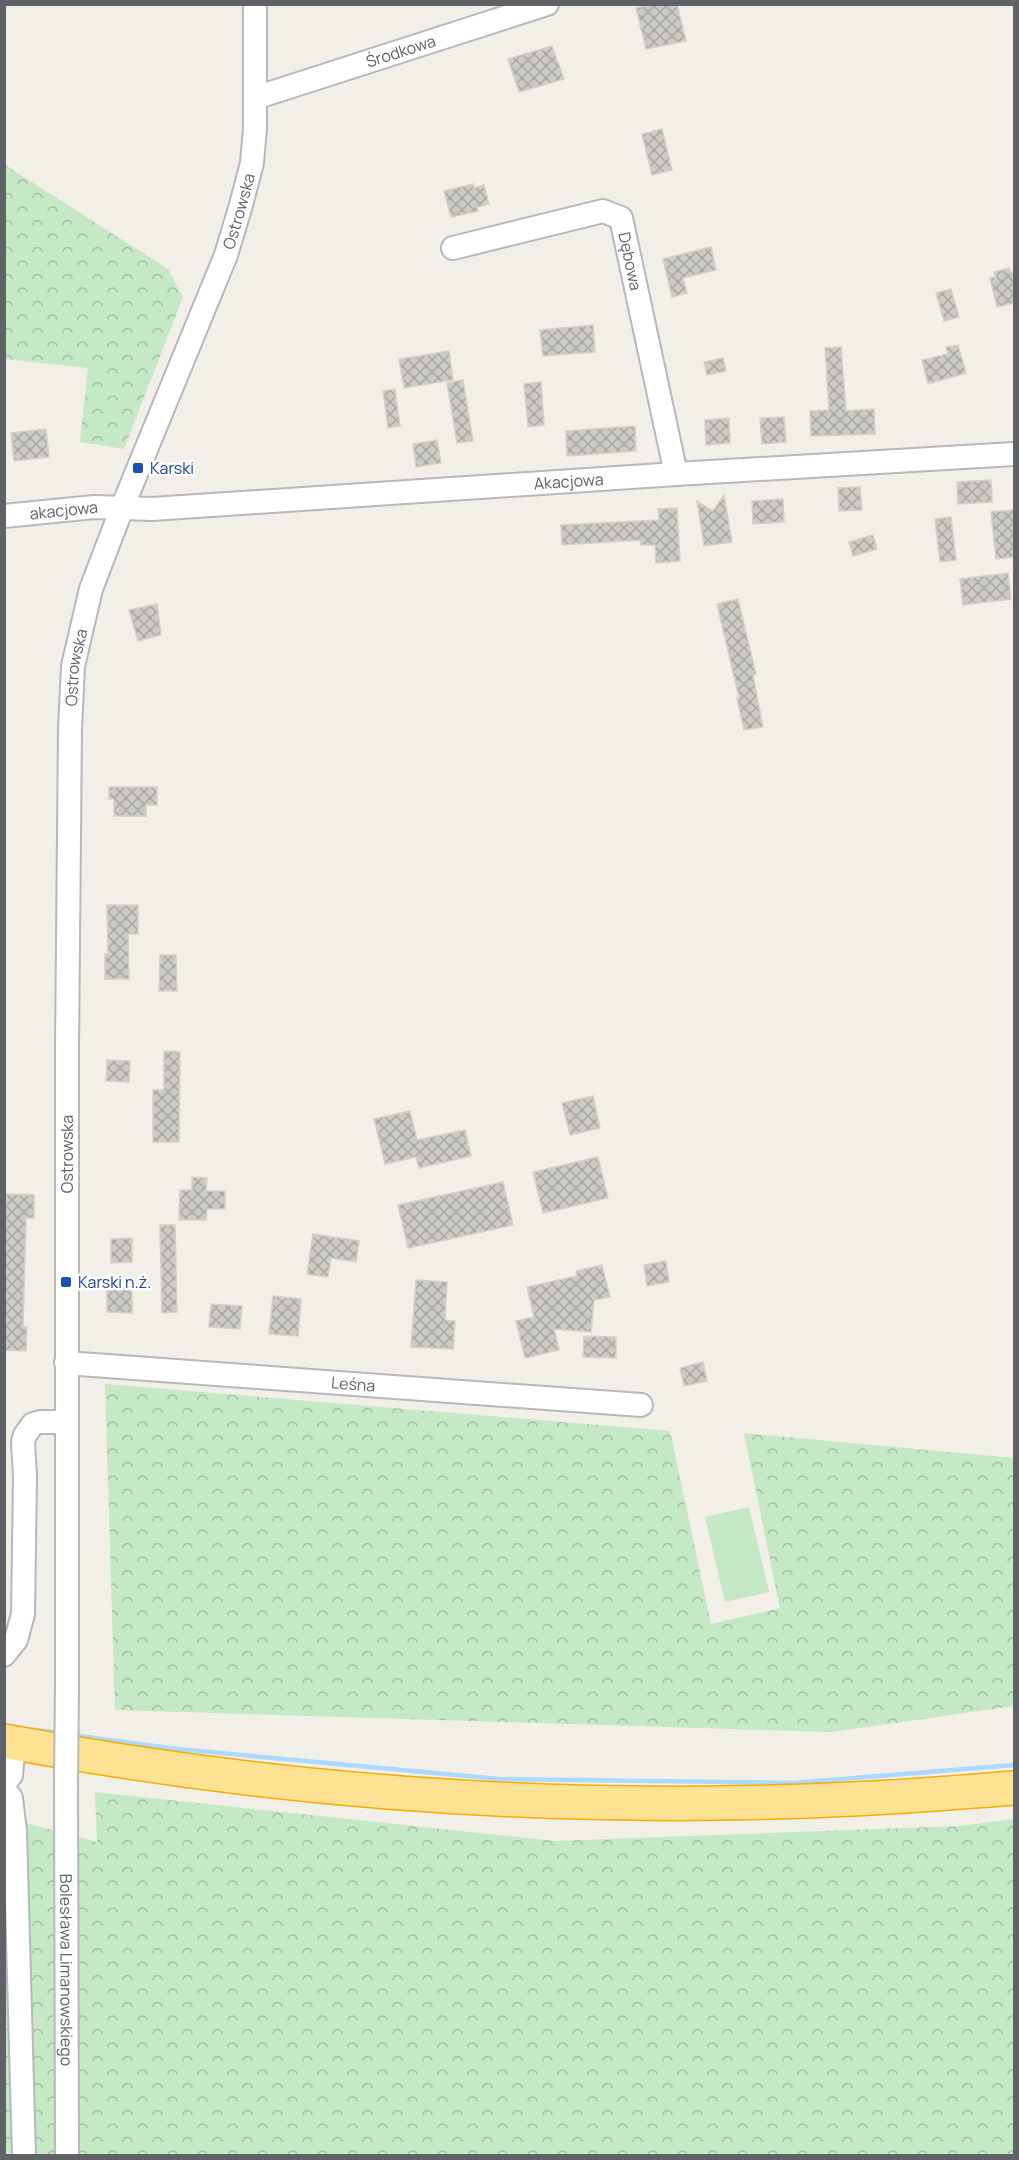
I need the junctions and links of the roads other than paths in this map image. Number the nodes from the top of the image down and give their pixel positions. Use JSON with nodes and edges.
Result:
{"nodes":[{"id":1,"x":255,"y":4,"type":"edge"},
{"id":2,"x":538,"y":6,"type":"edge"},
{"id":3,"x":255,"y":98,"type":"junction"},
{"id":4,"x":453,"y":248,"type":"dead end"},
{"id":5,"x":1014,"y":454,"type":"edge"},
{"id":6,"x":676,"y":474,"type":"junction"},
{"id":7,"x":122,"y":508,"type":"junction"},
{"id":8,"x":4,"y":516,"type":"edge"},
{"id":9,"x":66,"y":1363,"type":"junction"},
{"id":10,"x":641,"y":1405,"type":"dead end"},
{"id":11,"x":67,"y":1422,"type":"junction"},
{"id":12,"x":4,"y":1655,"type":"edge"},
{"id":13,"x":67,"y":1687,"type":"joint"},
{"id":14,"x":9,"y":1742,"type":"edge"},
{"id":15,"x":4,"y":1784,"type":"edge"},
{"id":16,"x":1014,"y":1788,"type":"edge"},
{"id":17,"x":4,"y":1789,"type":"edge"},
{"id":18,"x":24,"y":2156,"type":"edge"},
{"id":19,"x":67,"y":2156,"type":"edge"}],
"edges":[{"from":1,"to":3,"type":"street","name":"Ostrowska"},
{"from":2,"to":3,"type":"street","name":"Środkowa"},
{"from":3,"to":7,"type":"street","name":"Ostrowska"},
{"from":4,"to":6,"type":"street","name":"Dębowa"},
{"from":5,"to":6,"type":"street","name":"Akacjowa"},
{"from":6,"to":7,"type":"street","name":"Akacjowa"},
{"from":7,"to":8,"type":"street","name":"akacjowa"},
{"from":7,"to":9,"type":"street","name":"Ostrowska"},
{"from":9,"to":10,"type":"street","name":"Leśna"},
{"from":9,"to":11,"type":"street","name":"Ostrowska"},
{"from":11,"to":12,"type":"street"},
{"from":11,"to":13,"type":"street","name":"Ostrowska"},
{"from":13,"to":19,"type":"street","name":"Bolesława Limanowskiego","bridge":true},
{"from":14,"to":15,"type":"street"},
{"from":14,"to":16,"type":"highway"},
{"from":17,"to":18,"type":"street"}]}
